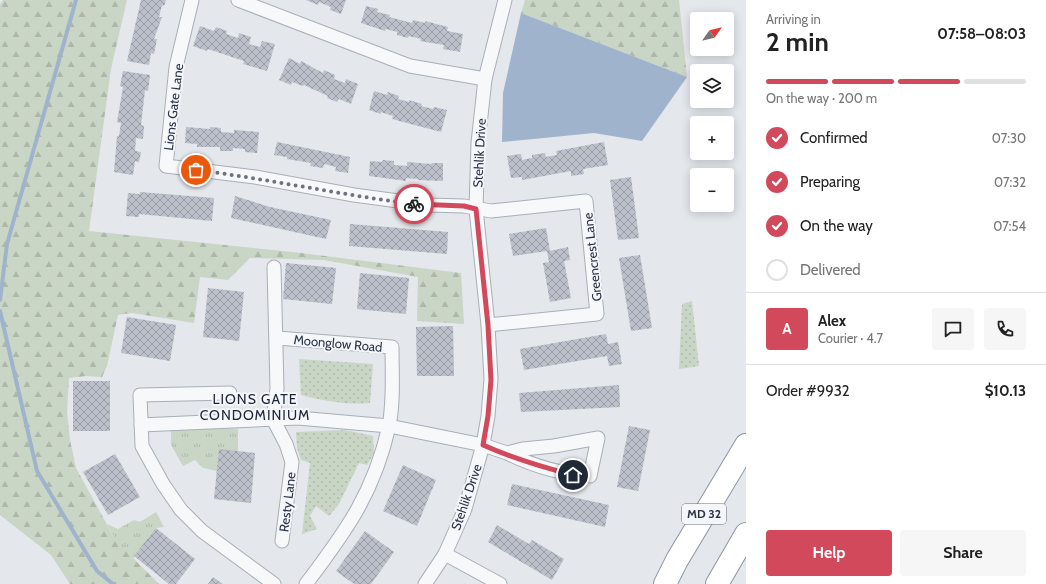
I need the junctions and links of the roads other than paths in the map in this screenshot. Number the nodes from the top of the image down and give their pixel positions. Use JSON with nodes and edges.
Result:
{"nodes":[{"id":1,"x":192,"y":0,"type":"edge"},
{"id":2,"x":238,"y":0,"type":"edge"},
{"id":3,"x":505,"y":0,"type":"edge"},
{"id":4,"x":484,"y":79,"type":"junction"},
{"id":5,"x":476,"y":209,"type":"junction"},
{"id":6,"x":274,"y":267,"type":"dead end"},
{"id":7,"x":488,"y":325,"type":"junction"},
{"id":8,"x":277,"y":338,"type":"junction"},
{"id":9,"x":230,"y":393,"type":"dead end"},
{"id":10,"x":273,"y":420,"type":"junction"},
{"id":11,"x":141,"y":425,"type":"junction"},
{"id":12,"x":389,"y":426,"type":"junction"},
{"id":13,"x":483,"y":445,"type":"junction"},
{"id":14,"x":746,"y":445,"type":"edge"},
{"id":15,"x":507,"y":453,"type":"junction"},
{"id":16,"x":746,"y":534,"type":"edge"},
{"id":17,"x":282,"y":541,"type":"dead end"},
{"id":18,"x":445,"y":554,"type":"junction"},
{"id":19,"x":274,"y":584,"type":"edge"},
{"id":20,"x":306,"y":584,"type":"edge"},
{"id":21,"x":425,"y":584,"type":"edge"},
{"id":22,"x":500,"y":584,"type":"edge"},
{"id":23,"x":665,"y":584,"type":"edge"},
{"id":24,"x":717,"y":584,"type":"edge"}],
"edges":[{"from":1,"to":5,"type":"street","name":"Lions Gate Lane"},
{"from":2,"to":4,"type":"street"},
{"from":3,"to":4,"type":"street","name":"Stehlik Drive"},
{"from":4,"to":5,"type":"street","name":"Stehlik Drive"},
{"from":5,"to":7,"type":"street","name":"Stehlik Drive"},
{"from":5,"to":7,"type":"street","name":"Greencrest Lane"},
{"from":6,"to":8,"type":"street","name":"Moonglow Road"},
{"from":7,"to":13,"type":"street","name":"Stehlik Drive"},
{"from":8,"to":10,"type":"street","name":"Moonglow Road"},
{"from":8,"to":12,"type":"street","name":"Moonglow Road"},
{"from":9,"to":11,"type":"street"},
{"from":10,"to":11,"type":"street"},
{"from":10,"to":12,"type":"street"},
{"from":10,"to":17,"type":"street","name":"Resty Lane"},
{"from":11,"to":19,"type":"street"},
{"from":12,"to":13,"type":"street"},
{"from":12,"to":20,"type":"street"},
{"from":13,"to":15,"type":"street"},
{"from":13,"to":18,"type":"street","name":"Stehlik Drive"},
{"from":14,"to":23,"type":"highway","number":"MD 32"},
{"from":15,"to":15,"type":"street"},
{"from":16,"to":24,"type":"highway"},
{"from":18,"to":21,"type":"street","name":"Stehlik Drive"},
{"from":18,"to":22,"type":"street"}]}
